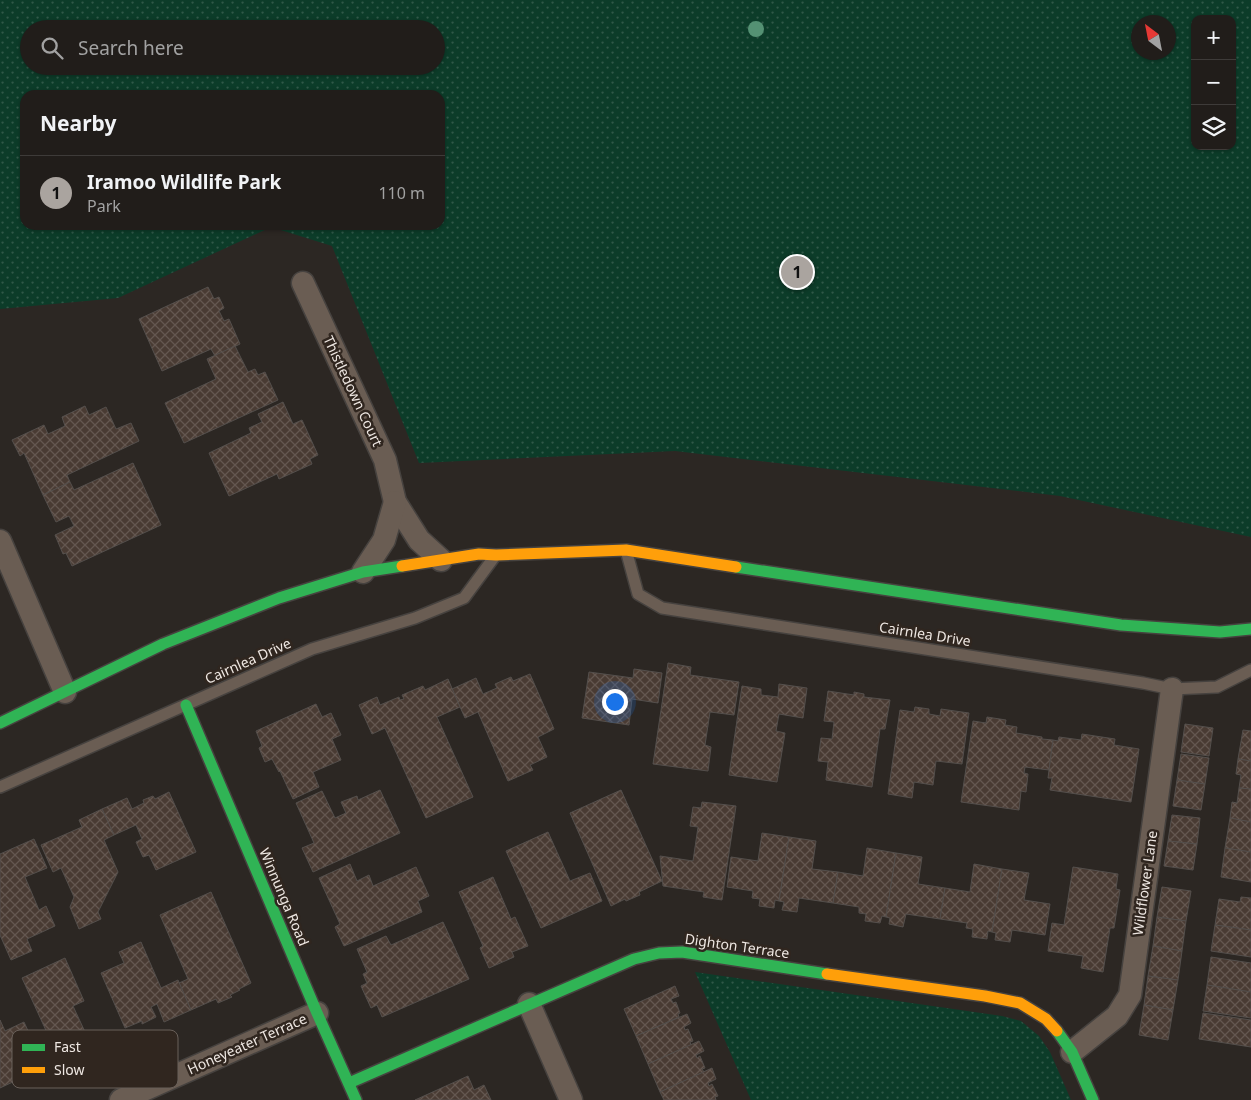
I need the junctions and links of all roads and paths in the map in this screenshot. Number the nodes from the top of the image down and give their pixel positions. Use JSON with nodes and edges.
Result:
{"nodes":[{"id":1,"x":302,"y":283,"type":"dead end"},
{"id":2,"x":395,"y":502,"type":"junction"},
{"id":3,"x":0,"y":541,"type":"edge"},
{"id":4,"x":626,"y":550,"type":"junction"},
{"id":5,"x":496,"y":555,"type":"junction"},
{"id":6,"x":441,"y":560,"type":"junction"},
{"id":7,"x":363,"y":572,"type":"junction"},
{"id":8,"x":1248,"y":630,"type":"edge"},
{"id":9,"x":1251,"y":670,"type":"edge"},
{"id":10,"x":1172,"y":689,"type":"junction"},
{"id":11,"x":65,"y":692,"type":"junction"},
{"id":12,"x":186,"y":704,"type":"junction"},
{"id":13,"x":0,"y":723,"type":"edge"},
{"id":14,"x":0,"y":787,"type":"edge"},
{"id":15,"x":529,"y":1004,"type":"junction"},
{"id":16,"x":317,"y":1013,"type":"junction"},
{"id":17,"x":1072,"y":1052,"type":"junction"},
{"id":18,"x":178,"y":1075,"type":"edge"},
{"id":19,"x":349,"y":1083,"type":"junction"},
{"id":20,"x":149,"y":1088,"type":"edge"},
{"id":21,"x":122,"y":1100,"type":"edge"},
{"id":22,"x":356,"y":1100,"type":"edge"},
{"id":23,"x":570,"y":1100,"type":"edge"},
{"id":24,"x":1092,"y":1100,"type":"edge"}],
"edges":[{"from":1,"to":2,"type":"street","name":"Thistledown Court"},
{"from":2,"to":6,"type":"street","name":"Thistledown Court"},
{"from":2,"to":7,"type":"street","name":"Thistledown Court"},
{"from":3,"to":11,"type":"street"},
{"from":4,"to":5,"type":"street"},
{"from":4,"to":8,"type":"street"},
{"from":4,"to":10,"type":"lane","name":"Cairnlea Drive"},
{"from":5,"to":6,"type":"street"},
{"from":5,"to":12,"type":"lane","name":"Cairnlea Drive"},
{"from":6,"to":7,"type":"street"},
{"from":7,"to":11,"type":"street"},
{"from":9,"to":10,"type":"lane","name":"Cairnlea Drive"},
{"from":10,"to":17,"type":"street","name":"Wildflower Lane"},
{"from":11,"to":13,"type":"street"},
{"from":12,"to":14,"type":"lane","name":"Cairnlea Drive"},
{"from":12,"to":16,"type":"street","name":"Winnunga Road"},
{"from":15,"to":17,"type":"street","name":"Dighton Terrace"},
{"from":15,"to":19,"type":"street","name":"Dighton Terrace"},
{"from":15,"to":23,"type":"street"},
{"from":16,"to":18,"type":"street","name":"Honeyeater Terrace"},
{"from":16,"to":19,"type":"street","name":"Winnunga Road"},
{"from":17,"to":24,"type":"street","name":"Dighton Terrace"},
{"from":19,"to":22,"type":"street","name":"Winnunga Road"},
{"from":20,"to":21,"type":"street","name":"Honeyeater Terrace"}]}
